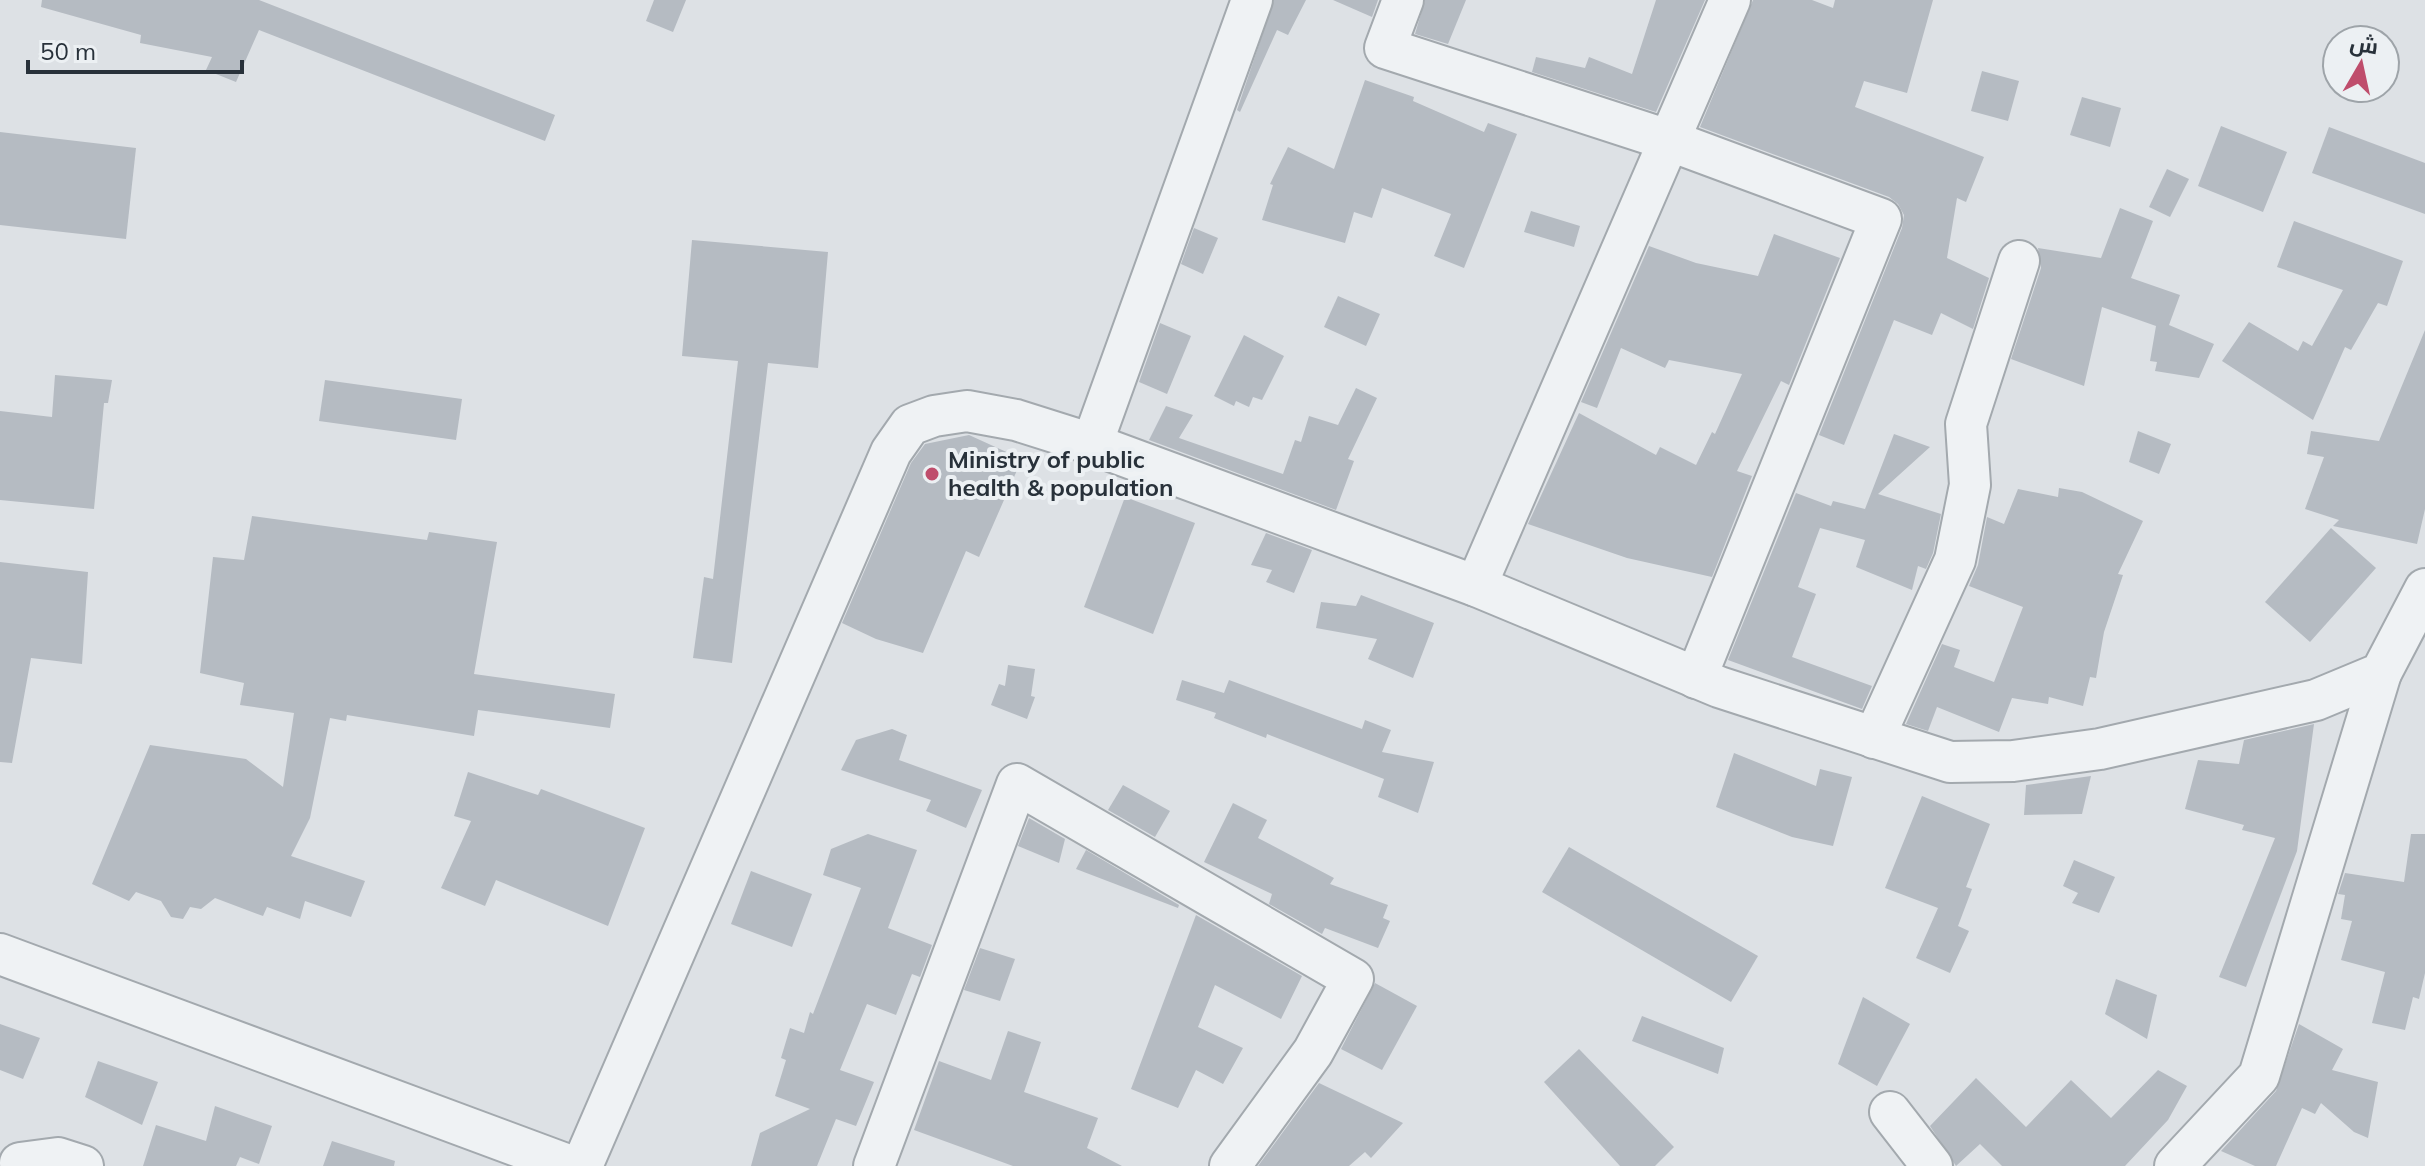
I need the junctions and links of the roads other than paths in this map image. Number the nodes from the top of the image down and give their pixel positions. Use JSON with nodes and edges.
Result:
{"nodes":[{"id":1,"x":1252,"y":0,"type":"edge"},
{"id":2,"x":1403,"y":0,"type":"edge"},
{"id":3,"x":1730,"y":0,"type":"edge"},
{"id":4,"x":1668,"y":140,"type":"junction"},
{"id":5,"x":2019,"y":261,"type":"dead end"},
{"id":6,"x":1092,"y":444,"type":"junction"},
{"id":7,"x":1476,"y":586,"type":"junction"},
{"id":8,"x":2425,"y":589,"type":"edge"},
{"id":9,"x":2381,"y":673,"type":"junction"},
{"id":10,"x":1696,"y":678,"type":"junction"},
{"id":11,"x":1874,"y":738,"type":"junction"},
{"id":12,"x":0,"y":954,"type":"edge"},
{"id":13,"x":1890,"y":1112,"type":"dead end"},
{"id":14,"x":20,"y":1163,"type":"dead end"},
{"id":15,"x":83,"y":1166,"type":"edge"},
{"id":16,"x":571,"y":1166,"type":"edge"},
{"id":17,"x":582,"y":1166,"type":"edge"},
{"id":18,"x":874,"y":1166,"type":"edge"},
{"id":19,"x":1230,"y":1166,"type":"edge"},
{"id":20,"x":1932,"y":1166,"type":"edge"},
{"id":21,"x":2175,"y":1166,"type":"edge"}],
"edges":[{"from":1,"to":6,"type":"street"},
{"from":2,"to":4,"type":"street"},
{"from":3,"to":4,"type":"street"},
{"from":4,"to":7,"type":"street"},
{"from":4,"to":10,"type":"street"},
{"from":5,"to":11,"type":"street"},
{"from":6,"to":7,"type":"street"},
{"from":6,"to":17,"type":"street"},
{"from":7,"to":10,"type":"street"},
{"from":8,"to":9,"type":"street"},
{"from":9,"to":11,"type":"street"},
{"from":9,"to":21,"type":"street"},
{"from":10,"to":11,"type":"street"},
{"from":12,"to":16,"type":"street"},
{"from":13,"to":20,"type":"street"},
{"from":14,"to":15,"type":"street"},
{"from":18,"to":19,"type":"street"}]}
